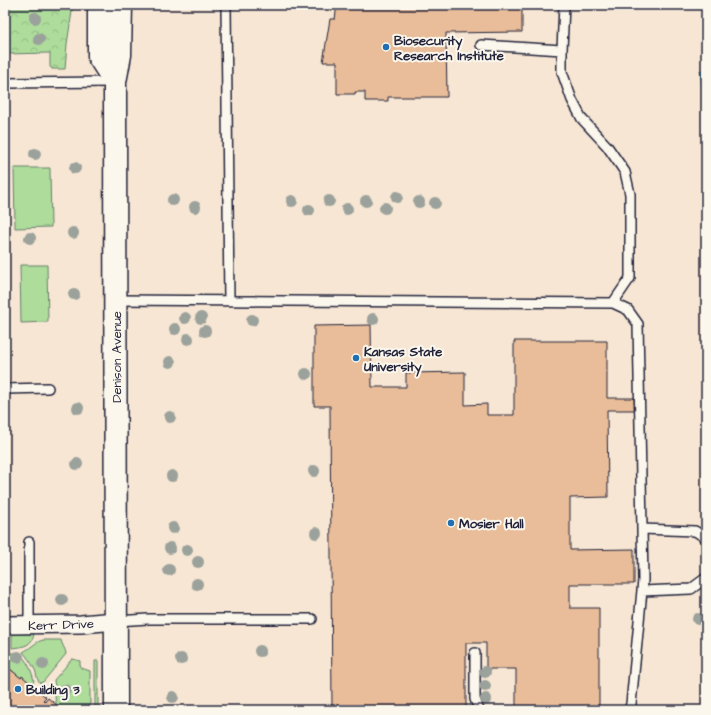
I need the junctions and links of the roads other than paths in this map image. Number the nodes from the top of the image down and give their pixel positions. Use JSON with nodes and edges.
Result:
{"nodes":[{"id":1,"x":99,"y":5,"type":"edge"},
{"id":2,"x":121,"y":5,"type":"edge"},
{"id":3,"x":226,"y":5,"type":"edge"},
{"id":4,"x":564,"y":5,"type":"edge"},
{"id":5,"x":481,"y":45,"type":"dead end"},
{"id":6,"x":562,"y":50,"type":"junction"},
{"id":7,"x":115,"y":82,"type":"junction"},
{"id":8,"x":5,"y":83,"type":"edge"},
{"id":9,"x":116,"y":300,"type":"junction"},
{"id":10,"x":229,"y":301,"type":"junction"},
{"id":11,"x":613,"y":303,"type":"junction"},
{"id":12,"x":48,"y":388,"type":"dead end"},
{"id":13,"x":5,"y":389,"type":"edge"},
{"id":14,"x":642,"y":529,"type":"junction"},
{"id":15,"x":706,"y":538,"type":"edge"},
{"id":16,"x":29,"y":542,"type":"dead end"},
{"id":17,"x":706,"y":578,"type":"edge"},
{"id":18,"x":642,"y":591,"type":"junction"},
{"id":19,"x":312,"y":619,"type":"dead end"},
{"id":20,"x":116,"y":622,"type":"junction"},
{"id":21,"x":5,"y":625,"type":"edge"},
{"id":22,"x":29,"y":625,"type":"junction"},
{"id":23,"x":475,"y":653,"type":"dead end"},
{"id":24,"x":116,"y":710,"type":"edge"},
{"id":25,"x":479,"y":710,"type":"edge"},
{"id":26,"x":629,"y":710,"type":"edge"}],
"edges":[{"from":1,"to":7,"type":"street"},
{"from":2,"to":7,"type":"street","name":"Denison Avenue"},
{"from":3,"to":10,"type":"lane"},
{"from":4,"to":6,"type":"lane"},
{"from":5,"to":6,"type":"lane"},
{"from":6,"to":11,"type":"lane"},
{"from":7,"to":8,"type":"lane"},
{"from":7,"to":9,"type":"street","name":"Denison Avenue"},
{"from":9,"to":10,"type":"lane"},
{"from":9,"to":20,"type":"street","name":"Denison Avenue"},
{"from":10,"to":11,"type":"lane"},
{"from":11,"to":14,"type":"lane"},
{"from":12,"to":13,"type":"lane"},
{"from":14,"to":15,"type":"lane"},
{"from":14,"to":18,"type":"lane"},
{"from":16,"to":22,"type":"lane"},
{"from":17,"to":18,"type":"lane"},
{"from":18,"to":26,"type":"lane"},
{"from":19,"to":20,"type":"lane"},
{"from":20,"to":22,"type":"street","name":"Kerr Drive"},
{"from":20,"to":24,"type":"street","name":"Denison Avenue"},
{"from":21,"to":22,"type":"street","name":"Kerr Drive"},
{"from":23,"to":25,"type":"lane"}]}
